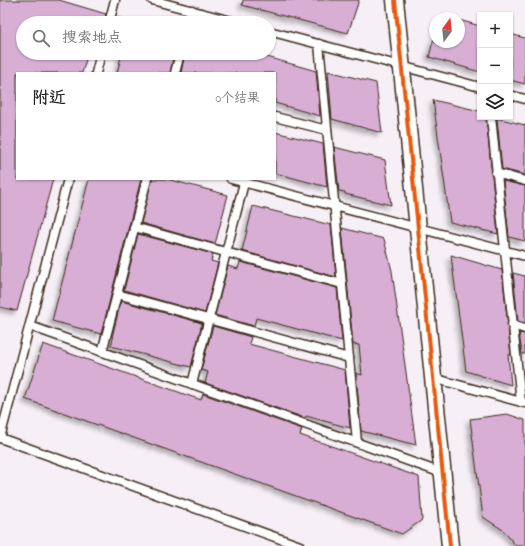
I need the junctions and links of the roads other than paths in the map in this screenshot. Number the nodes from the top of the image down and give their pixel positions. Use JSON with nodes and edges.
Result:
{"nodes":[{"id":1,"x":115,"y":0,"type":"edge"},
{"id":2,"x":152,"y":0,"type":"edge"},
{"id":3,"x":396,"y":0,"type":"edge"},
{"id":4,"x":192,"y":10,"type":"junction"},
{"id":5,"x":111,"y":16,"type":"edge"},
{"id":6,"x":190,"y":16,"type":"edge"},
{"id":7,"x":214,"y":16,"type":"edge"},
{"id":8,"x":276,"y":33,"type":"edge"},
{"id":9,"x":319,"y":44,"type":"junction"},
{"id":10,"x":99,"y":60,"type":"edge"},
{"id":11,"x":178,"y":60,"type":"edge"},
{"id":12,"x":402,"y":66,"type":"junction"},
{"id":13,"x":96,"y":72,"type":"edge"},
{"id":14,"x":175,"y":72,"type":"edge"},
{"id":15,"x":477,"y":86,"type":"edge"},
{"id":16,"x":513,"y":96,"type":"edge"},
{"id":17,"x":525,"y":99,"type":"edge"},
{"id":18,"x":276,"y":116,"type":"edge"},
{"id":19,"x":490,"y":120,"type":"edge"},
{"id":20,"x":327,"y":130,"type":"junction"},
{"id":21,"x":496,"y":173,"type":"junction"},
{"id":22,"x":68,"y":180,"type":"edge"},
{"id":23,"x":147,"y":180,"type":"edge"},
{"id":24,"x":244,"y":181,"type":"edge"},
{"id":25,"x":525,"y":181,"type":"edge"},
{"id":26,"x":335,"y":206,"type":"junction"},
{"id":27,"x":134,"y":227,"type":"junction"},
{"id":28,"x":418,"y":228,"type":"junction"},
{"id":29,"x":505,"y":251,"type":"junction"},
{"id":30,"x":226,"y":252,"type":"junction"},
{"id":31,"x":525,"y":256,"type":"edge"},
{"id":32,"x":342,"y":284,"type":"junction"},
{"id":33,"x":117,"y":294,"type":"junction"},
{"id":34,"x":209,"y":319,"type":"junction"},
{"id":35,"x":512,"y":325,"type":"junction"},
{"id":36,"x":30,"y":326,"type":"junction"},
{"id":37,"x":525,"y":329,"type":"edge"},
{"id":38,"x":102,"y":352,"type":"junction"},
{"id":39,"x":349,"y":358,"type":"junction"},
{"id":40,"x":433,"y":378,"type":"junction"},
{"id":41,"x":192,"y":384,"type":"junction"},
{"id":42,"x":523,"y":403,"type":"edge"},
{"id":43,"x":0,"y":438,"type":"edge"},
{"id":44,"x":358,"y":442,"type":"junction"},
{"id":45,"x":442,"y":473,"type":"junction"},
{"id":46,"x":300,"y":546,"type":"edge"},
{"id":47,"x":450,"y":546,"type":"edge"}],
"edges":[{"from":1,"to":5,"type":"lane"},
{"from":2,"to":4,"type":"lane"},
{"from":3,"to":12,"type":"street"},
{"from":4,"to":6,"type":"lane"},
{"from":4,"to":7,"type":"lane"},
{"from":8,"to":9,"type":"lane"},
{"from":9,"to":12,"type":"lane"},
{"from":9,"to":20,"type":"lane"},
{"from":10,"to":13,"type":"lane"},
{"from":11,"to":14,"type":"lane"},
{"from":12,"to":15,"type":"lane"},
{"from":12,"to":28,"type":"street"},
{"from":16,"to":17,"type":"lane"},
{"from":18,"to":20,"type":"lane"},
{"from":19,"to":21,"type":"lane"},
{"from":20,"to":26,"type":"lane"},
{"from":21,"to":25,"type":"lane"},
{"from":21,"to":29,"type":"lane"},
{"from":22,"to":36,"type":"lane"},
{"from":23,"to":27,"type":"lane"},
{"from":24,"to":26,"type":"lane"},
{"from":24,"to":30,"type":"lane"},
{"from":26,"to":28,"type":"lane"},
{"from":26,"to":32,"type":"lane"},
{"from":27,"to":30,"type":"lane"},
{"from":27,"to":33,"type":"lane"},
{"from":28,"to":29,"type":"lane"},
{"from":28,"to":40,"type":"street"},
{"from":29,"to":31,"type":"lane"},
{"from":29,"to":35,"type":"lane"},
{"from":30,"to":32,"type":"lane"},
{"from":30,"to":34,"type":"lane"},
{"from":32,"to":39,"type":"lane"},
{"from":33,"to":34,"type":"lane"},
{"from":33,"to":38,"type":"lane"},
{"from":34,"to":39,"type":"lane"},
{"from":34,"to":41,"type":"lane"},
{"from":35,"to":37,"type":"lane"},
{"from":35,"to":42,"type":"lane"},
{"from":36,"to":38,"type":"lane"},
{"from":36,"to":43,"type":"lane"},
{"from":38,"to":41,"type":"lane"},
{"from":39,"to":44,"type":"lane"},
{"from":40,"to":42,"type":"lane"},
{"from":40,"to":45,"type":"street"},
{"from":41,"to":44,"type":"lane"},
{"from":43,"to":46,"type":"lane"},
{"from":44,"to":45,"type":"lane"},
{"from":45,"to":47,"type":"street"}]}
